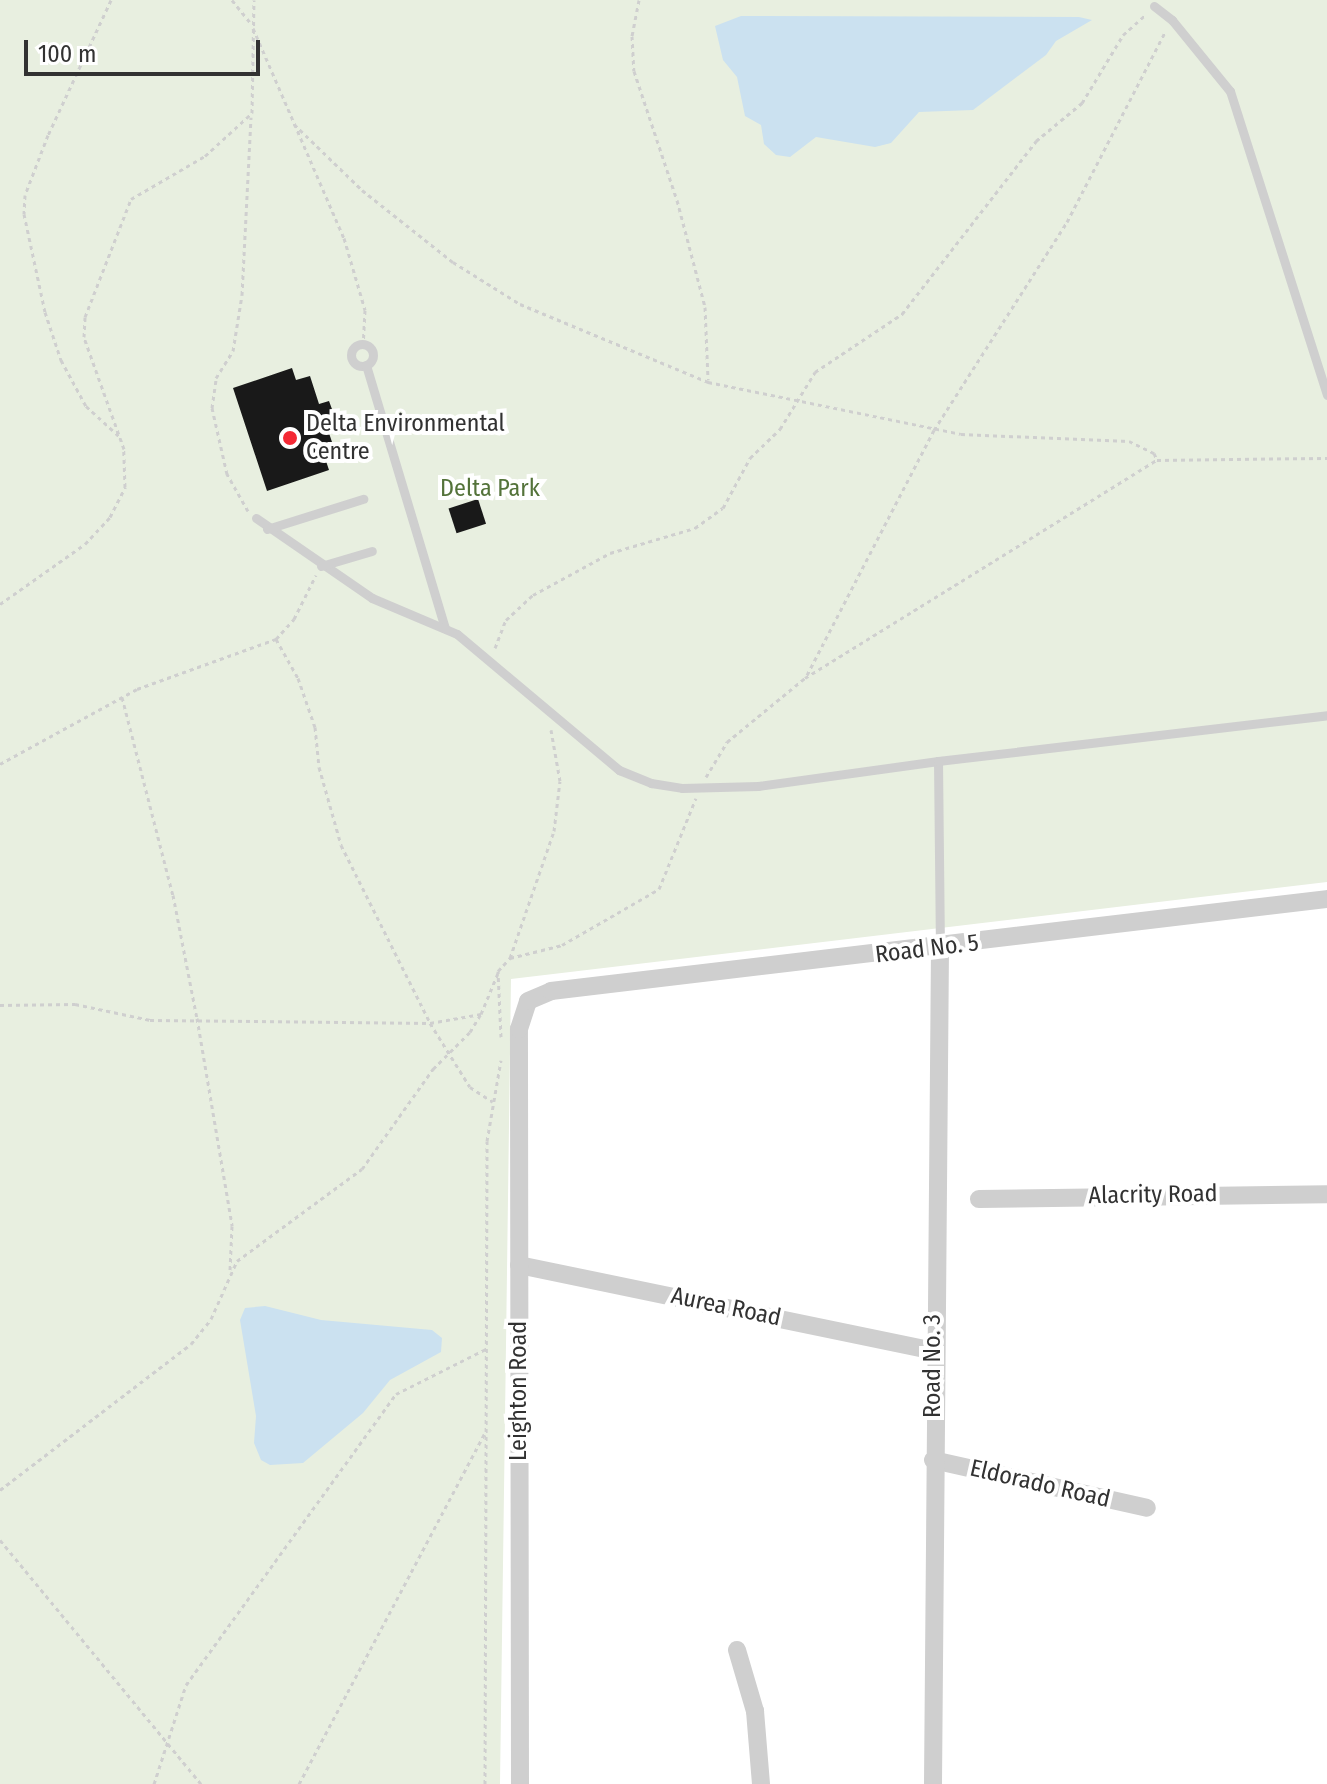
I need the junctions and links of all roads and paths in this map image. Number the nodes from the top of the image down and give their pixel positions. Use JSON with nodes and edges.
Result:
{"nodes":[{"id":1,"x":111,"y":0,"type":"edge"},
{"id":2,"x":232,"y":0,"type":"edge"},
{"id":3,"x":254,"y":0,"type":"edge"},
{"id":4,"x":639,"y":0,"type":"edge"},
{"id":5,"x":1154,"y":6,"type":"joint"},
{"id":6,"x":1172,"y":20,"type":"junction"},
{"id":7,"x":251,"y":23,"type":"junction"},
{"id":8,"x":252,"y":113,"type":"junction"},
{"id":9,"x":294,"y":124,"type":"junction"},
{"id":10,"x":363,"y":344,"type":"junction"},
{"id":11,"x":366,"y":365,"type":"junction"},
{"id":12,"x":708,"y":382,"type":"junction"},
{"id":13,"x":1327,"y":395,"type":"edge"},
{"id":14,"x":798,"y":399,"type":"junction"},
{"id":15,"x":934,"y":430,"type":"junction"},
{"id":16,"x":121,"y":439,"type":"junction"},
{"id":17,"x":1327,"y":458,"type":"edge"},
{"id":18,"x":1157,"y":460,"type":"junction"},
{"id":19,"x":363,"y":499,"type":"dead end"},
{"id":20,"x":256,"y":518,"type":"joint"},
{"id":21,"x":267,"y":529,"type":"junction"},
{"id":22,"x":372,"y":551,"type":"dead end"},
{"id":23,"x":321,"y":566,"type":"junction"},
{"id":24,"x":0,"y":604,"type":"edge"},
{"id":25,"x":445,"y":628,"type":"junction"},
{"id":26,"x":276,"y":639,"type":"junction"},
{"id":27,"x":489,"y":663,"type":"junction"},
{"id":28,"x":805,"y":678,"type":"junction"},
{"id":29,"x":122,"y":697,"type":"junction"},
{"id":30,"x":1327,"y":715,"type":"edge"},
{"id":31,"x":938,"y":761,"type":"junction"},
{"id":32,"x":0,"y":764,"type":"edge"},
{"id":33,"x":700,"y":788,"type":"junction"},
{"id":34,"x":1327,"y":899,"type":"edge"},
{"id":35,"x":940,"y":947,"type":"junction"},
{"id":36,"x":510,"y":958,"type":"dead end"},
{"id":37,"x":498,"y":971,"type":"dead end"},
{"id":38,"x":528,"y":1001,"type":"joint"},
{"id":39,"x":0,"y":1005,"type":"edge"},
{"id":40,"x":481,"y":1014,"type":"junction"},
{"id":41,"x":197,"y":1018,"type":"junction"},
{"id":42,"x":430,"y":1023,"type":"junction"},
{"id":43,"x":448,"y":1051,"type":"junction"},
{"id":44,"x":494,"y":1102,"type":"dead end"},
{"id":45,"x":1327,"y":1194,"type":"edge"},
{"id":46,"x":979,"y":1199,"type":"dead end"},
{"id":47,"x":519,"y":1265,"type":"junction"},
{"id":48,"x":230,"y":1271,"type":"junction"},
{"id":49,"x":486,"y":1349,"type":"dead end"},
{"id":50,"x":933,"y":1351,"type":"junction"},
{"id":51,"x":486,"y":1430,"type":"dead end"},
{"id":52,"x":933,"y":1460,"type":"junction"},
{"id":53,"x":0,"y":1490,"type":"edge"},
{"id":54,"x":1147,"y":1508,"type":"dead end"},
{"id":55,"x":0,"y":1540,"type":"edge"},
{"id":56,"x":737,"y":1650,"type":"dead end"},
{"id":57,"x":168,"y":1741,"type":"junction"},
{"id":58,"x":154,"y":1784,"type":"edge"},
{"id":59,"x":201,"y":1784,"type":"edge"},
{"id":60,"x":299,"y":1784,"type":"edge"},
{"id":61,"x":520,"y":1784,"type":"edge"},
{"id":62,"x":761,"y":1784,"type":"edge"},
{"id":63,"x":933,"y":1784,"type":"edge"}],
"edges":[{"from":1,"to":16,"type":"path"},
{"from":2,"to":7,"type":"path"},
{"from":3,"to":7,"type":"path"},
{"from":4,"to":12,"type":"path"},
{"from":5,"to":6,"type":"lane"},
{"from":5,"to":14,"type":"path"},
{"from":6,"to":13,"type":"lane"},
{"from":6,"to":15,"type":"path"},
{"from":7,"to":8,"type":"path"},
{"from":7,"to":9,"type":"path"},
{"from":8,"to":16,"type":"path"},
{"from":8,"to":20,"type":"path"},
{"from":9,"to":10,"type":"path"},
{"from":9,"to":12,"type":"path"},
{"from":10,"to":11,"type":"lane"},
{"from":10,"to":11,"type":"lane"},
{"from":11,"to":25,"type":"lane"},
{"from":12,"to":14,"type":"path"},
{"from":14,"to":15,"type":"path"},
{"from":14,"to":27,"type":"path"},
{"from":15,"to":18,"type":"path"},
{"from":15,"to":28,"type":"path"},
{"from":16,"to":24,"type":"path"},
{"from":17,"to":18,"type":"path"},
{"from":18,"to":28,"type":"path"},
{"from":19,"to":21,"type":"lane"},
{"from":20,"to":21,"type":"lane"},
{"from":21,"to":23,"type":"lane"},
{"from":22,"to":23,"type":"lane"},
{"from":23,"to":25,"type":"lane"},
{"from":23,"to":26,"type":"path"},
{"from":25,"to":27,"type":"lane"},
{"from":26,"to":29,"type":"path"},
{"from":26,"to":42,"type":"path"},
{"from":27,"to":33,"type":"lane"},
{"from":28,"to":33,"type":"path"},
{"from":29,"to":32,"type":"path"},
{"from":29,"to":41,"type":"path"},
{"from":30,"to":31,"type":"lane"},
{"from":31,"to":33,"type":"lane"},
{"from":31,"to":35,"type":"lane"},
{"from":33,"to":36,"type":"path"},
{"from":34,"to":35,"type":"street","name":"Road No. 5"},
{"from":35,"to":38,"type":"street","name":"Road No. 5"},
{"from":35,"to":50,"type":"street","name":"Road No. 3"},
{"from":37,"to":40,"type":"path"},
{"from":38,"to":47,"type":"street","name":"Leighton Road"},
{"from":39,"to":41,"type":"path"},
{"from":40,"to":42,"type":"path"},
{"from":40,"to":43,"type":"path"},
{"from":41,"to":42,"type":"path"},
{"from":41,"to":48,"type":"path"},
{"from":42,"to":43,"type":"path"},
{"from":43,"to":44,"type":"path"},
{"from":43,"to":48,"type":"path"},
{"from":45,"to":46,"type":"street","name":"Alacrity Road"},
{"from":47,"to":50,"type":"street","name":"Aurea Road"},
{"from":47,"to":61,"type":"street","name":"Leighton Road"},
{"from":48,"to":53,"type":"path"},
{"from":49,"to":57,"type":"path"},
{"from":50,"to":52,"type":"street","name":"Road No. 3"},
{"from":51,"to":60,"type":"path"},
{"from":52,"to":54,"type":"street","name":"Eldorado Road"},
{"from":52,"to":63,"type":"street","name":"Road No. 3"},
{"from":55,"to":57,"type":"path"},
{"from":56,"to":62,"type":"street"},
{"from":57,"to":58,"type":"path"},
{"from":57,"to":59,"type":"path"}]}
